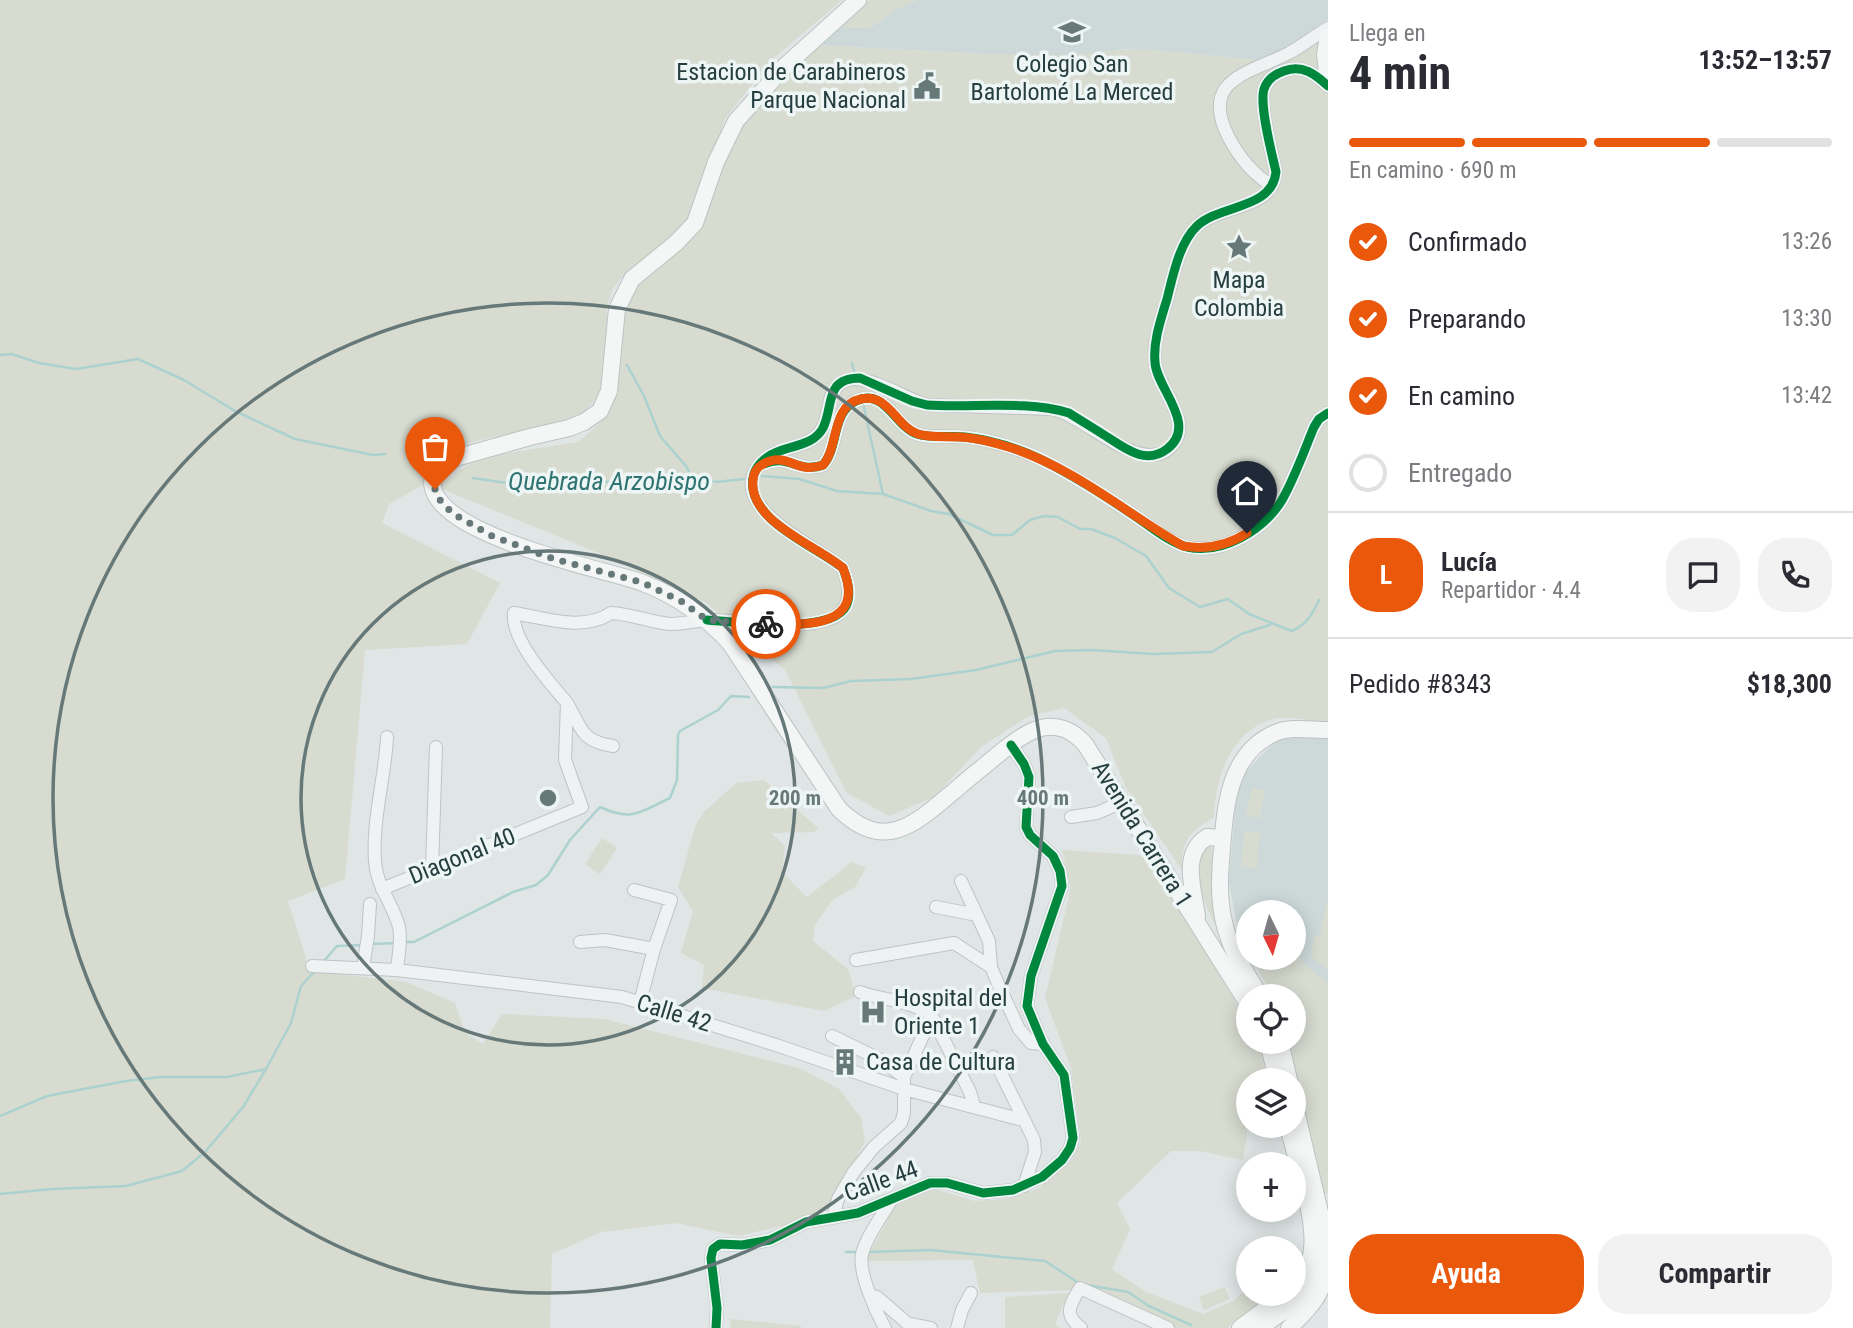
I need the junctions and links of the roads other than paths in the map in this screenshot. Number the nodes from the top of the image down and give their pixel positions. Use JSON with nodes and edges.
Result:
{"nodes":[{"id":1,"x":858,"y":0,"type":"edge"},
{"id":2,"x":1328,"y":28,"type":"edge"},
{"id":3,"x":1328,"y":37,"type":"edge"},
{"id":4,"x":1328,"y":84,"type":"edge"},
{"id":5,"x":1272,"y":186,"type":"junction"},
{"id":6,"x":1328,"y":413,"type":"edge"},
{"id":7,"x":758,"y":467,"type":"junction"},
{"id":8,"x":707,"y":620,"type":"junction"},
{"id":9,"x":567,"y":703,"type":"junction"},
{"id":10,"x":1328,"y":730,"type":"edge"},
{"id":11,"x":387,"y":737,"type":"dead end"},
{"id":12,"x":1011,"y":745,"type":"junction"},
{"id":13,"x":613,"y":746,"type":"dead end"},
{"id":14,"x":436,"y":747,"type":"dead end"},
{"id":15,"x":1122,"y":802,"type":"junction"},
{"id":16,"x":1071,"y":817,"type":"dead end"},
{"id":17,"x":1222,"y":838,"type":"junction"},
{"id":18,"x":432,"y":868,"type":"junction"},
{"id":19,"x":961,"y":881,"type":"dead end"},
{"id":20,"x":382,"y":889,"type":"junction"},
{"id":21,"x":634,"y":890,"type":"dead end"},
{"id":22,"x":370,"y":904,"type":"dead end"},
{"id":23,"x":936,"y":907,"type":"dead end"},
{"id":24,"x":977,"y":915,"type":"junction"},
{"id":25,"x":1198,"y":923,"type":"junction"},
{"id":26,"x":580,"y":943,"type":"dead end"},
{"id":27,"x":654,"y":949,"type":"junction"},
{"id":28,"x":856,"y":960,"type":"dead end"},
{"id":29,"x":1221,"y":960,"type":"junction"},
{"id":30,"x":312,"y":966,"type":"dead end"},
{"id":31,"x":991,"y":967,"type":"junction"},
{"id":32,"x":363,"y":968,"type":"junction"},
{"id":33,"x":397,"y":970,"type":"junction"},
{"id":34,"x":1236,"y":984,"type":"edge"},
{"id":35,"x":1246,"y":984,"type":"edge"},
{"id":36,"x":1252,"y":984,"type":"edge"},
{"id":37,"x":860,"y":992,"type":"dead end"},
{"id":38,"x":640,"y":1002,"type":"junction"},
{"id":39,"x":932,"y":1016,"type":"junction"},
{"id":40,"x":832,"y":1036,"type":"dead end"},
{"id":41,"x":1043,"y":1044,"type":"junction"},
{"id":42,"x":993,"y":1057,"type":"dead end"},
{"id":43,"x":879,"y":1059,"type":"junction"},
{"id":44,"x":864,"y":1074,"type":"junction"},
{"id":45,"x":904,"y":1083,"type":"junction"},
{"id":46,"x":974,"y":1106,"type":"junction"},
{"id":47,"x":1023,"y":1120,"type":"junction"},
{"id":48,"x":1290,"y":1138,"type":"edge"},
{"id":49,"x":1302,"y":1138,"type":"edge"},
{"id":50,"x":1024,"y":1186,"type":"junction"},
{"id":51,"x":892,"y":1199,"type":"junction"},
{"id":52,"x":833,"y":1217,"type":"junction"},
{"id":53,"x":1325,"y":1236,"type":"junction"},
{"id":54,"x":1306,"y":1268,"type":"edge"},
{"id":55,"x":971,"y":1293,"type":"dead end"},
{"id":56,"x":870,"y":1295,"type":"junction"},
{"id":57,"x":1328,"y":1296,"type":"edge"},
{"id":58,"x":1270,"y":1306,"type":"edge"},
{"id":59,"x":1312,"y":1306,"type":"junction"},
{"id":60,"x":1154,"y":1325,"type":"edge"},
{"id":61,"x":716,"y":1328,"type":"edge"},
{"id":62,"x":885,"y":1328,"type":"edge"},
{"id":63,"x":932,"y":1328,"type":"edge"},
{"id":64,"x":957,"y":1328,"type":"edge"},
{"id":65,"x":1081,"y":1328,"type":"edge"},
{"id":66,"x":1168,"y":1328,"type":"edge"},
{"id":67,"x":1240,"y":1328,"type":"edge"},
{"id":68,"x":1259,"y":1328,"type":"edge"},
{"id":69,"x":1289,"y":1328,"type":"edge"}],
"edges":[{"from":1,"to":8,"type":"main road","name":"Avenida Carrera 1"},
{"from":2,"to":5,"type":"street"},
{"from":3,"to":4,"type":"main road"},
{"from":4,"to":5,"type":"street"},
{"from":5,"to":7,"type":"street"},
{"from":6,"to":7,"type":"street"},
{"from":7,"to":8,"type":"street"},
{"from":8,"to":9,"type":"street"},
{"from":8,"to":12,"type":"main road","name":"Avenida Carrera 1"},
{"from":9,"to":13,"type":"street"},
{"from":9,"to":18,"type":"street","name":"Diagonal 40"},
{"from":10,"to":17,"type":"main road"},
{"from":11,"to":20,"type":"street"},
{"from":12,"to":15,"type":"main road","name":"Avenida Carrera 1"},
{"from":12,"to":41,"type":"street"},
{"from":14,"to":18,"type":"street"},
{"from":15,"to":16,"type":"street"},
{"from":15,"to":25,"type":"main road","name":"Avenida Carrera 1"},
{"from":17,"to":25,"type":"main road"},
{"from":17,"to":36,"type":"main road"},
{"from":18,"to":20,"type":"street","name":"Diagonal 40"},
{"from":19,"to":24,"type":"street"},
{"from":20,"to":33,"type":"street"},
{"from":21,"to":27,"type":"street"},
{"from":22,"to":32,"type":"street"},
{"from":23,"to":24,"type":"street"},
{"from":24,"to":31,"type":"street"},
{"from":25,"to":29,"type":"main road","name":"Avenida Carrera 1"},
{"from":26,"to":27,"type":"street"},
{"from":27,"to":38,"type":"street"},
{"from":28,"to":31,"type":"street"},
{"from":29,"to":34,"type":"main road","name":"Avenida Carrera 1"},
{"from":29,"to":35,"type":"main road","name":"Avenida Carrera 1"},
{"from":30,"to":32,"type":"street","name":"Calle 42"},
{"from":31,"to":41,"type":"street"},
{"from":32,"to":33,"type":"street","name":"Calle 42"},
{"from":33,"to":38,"type":"street","name":"Calle 42"},
{"from":37,"to":39,"type":"street"},
{"from":38,"to":44,"type":"street","name":"Calle 42"},
{"from":39,"to":45,"type":"street"},
{"from":39,"to":46,"type":"street"},
{"from":40,"to":43,"type":"street"},
{"from":41,"to":50,"type":"street"},
{"from":42,"to":47,"type":"street"},
{"from":43,"to":44,"type":"street"},
{"from":43,"to":45,"type":"street"},
{"from":44,"to":45,"type":"street","name":"Calle 42"},
{"from":45,"to":46,"type":"street","name":"Calle 42"},
{"from":45,"to":52,"type":"street"},
{"from":46,"to":47,"type":"street","name":"Calle 42"},
{"from":47,"to":50,"type":"street"},
{"from":48,"to":54,"type":"main road"},
{"from":49,"to":53,"type":"main road"},
{"from":50,"to":51,"type":"street","name":"Calle 44"},
{"from":51,"to":52,"type":"street","name":"Calle 44"},
{"from":51,"to":56,"type":"street"},
{"from":52,"to":61,"type":"street","name":"Calle 44"},
{"from":53,"to":59,"type":"main road"},
{"from":53,"to":68,"type":"main road"},
{"from":55,"to":64,"type":"street"},
{"from":56,"to":62,"type":"street"},
{"from":56,"to":63,"type":"street"},
{"from":57,"to":59,"type":"street"},
{"from":58,"to":67,"type":"main road"},
{"from":59,"to":69,"type":"main road"},
{"from":60,"to":65,"type":"street"},
{"from":60,"to":66,"type":"street"}]}
